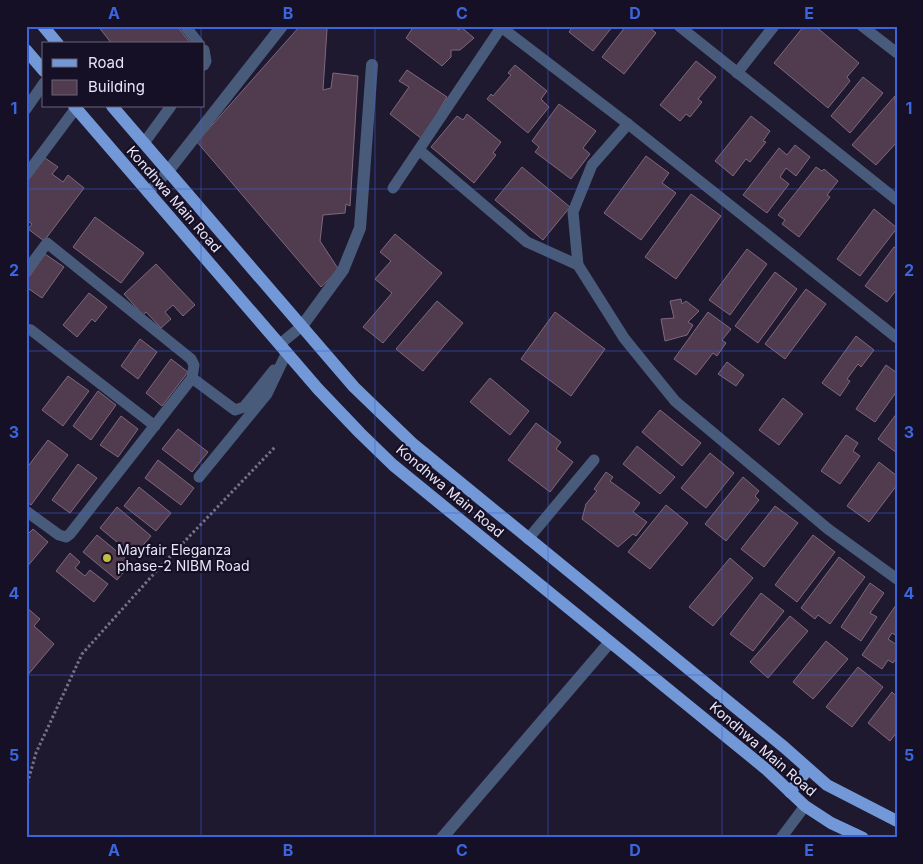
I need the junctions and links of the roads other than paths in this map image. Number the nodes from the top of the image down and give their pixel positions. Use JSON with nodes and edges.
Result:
{"nodes":[{"id":1,"x":43,"y":26,"type":"edge"},
{"id":2,"x":185,"y":26,"type":"edge"},
{"id":3,"x":282,"y":26,"type":"edge"},
{"id":4,"x":678,"y":26,"type":"edge"},
{"id":5,"x":774,"y":26,"type":"edge"},
{"id":6,"x":862,"y":26,"type":"edge"},
{"id":7,"x":502,"y":27,"type":"edge"},
{"id":8,"x":56,"y":42,"type":"edge"},
{"id":9,"x":197,"y":42,"type":"edge"},
{"id":10,"x":26,"y":50,"type":"edge"},
{"id":11,"x":897,"y":53,"type":"edge"},
{"id":12,"x":372,"y":65,"type":"dead end"},
{"id":13,"x":42,"y":69,"type":"edge"},
{"id":14,"x":738,"y":73,"type":"junction"},
{"id":15,"x":42,"y":86,"type":"edge"},
{"id":16,"x":74,"y":108,"type":"edge"},
{"id":17,"x":76,"y":108,"type":"edge"},
{"id":18,"x":114,"y":108,"type":"edge"},
{"id":19,"x":170,"y":108,"type":"edge"},
{"id":20,"x":26,"y":109,"type":"edge"},
{"id":21,"x":628,"y":124,"type":"junction"},
{"id":22,"x":144,"y":143,"type":"junction"},
{"id":23,"x":419,"y":150,"type":"junction"},
{"id":24,"x":168,"y":171,"type":"junction"},
{"id":25,"x":26,"y":175,"type":"edge"},
{"id":26,"x":393,"y":188,"type":"dead end"},
{"id":27,"x":148,"y":192,"type":"junction"},
{"id":28,"x":897,"y":200,"type":"edge"},
{"id":29,"x":578,"y":265,"type":"junction"},
{"id":30,"x":26,"y":271,"type":"edge"},
{"id":31,"x":302,"y":326,"type":"junction"},
{"id":32,"x":26,"y":329,"type":"edge"},
{"id":33,"x":897,"y":338,"type":"edge"},
{"id":34,"x":283,"y":348,"type":"junction"},
{"id":35,"x":192,"y":378,"type":"junction"},
{"id":36,"x":155,"y":426,"type":"junction"},
{"id":37,"x":594,"y":460,"type":"dead end"},
{"id":38,"x":199,"y":477,"type":"dead end"},
{"id":39,"x":26,"y":511,"type":"edge"},
{"id":40,"x":528,"y":539,"type":"junction"},
{"id":41,"x":897,"y":580,"type":"edge"},
{"id":42,"x":610,"y":642,"type":"junction"},
{"id":43,"x":808,"y":769,"type":"junction"},
{"id":44,"x":790,"y":792,"type":"junction"},
{"id":45,"x":805,"y":806,"type":"junction"},
{"id":46,"x":897,"y":821,"type":"edge"},
{"id":47,"x":442,"y":838,"type":"edge"},
{"id":48,"x":781,"y":838,"type":"edge"},
{"id":49,"x":864,"y":838,"type":"edge"}],
"edges":[{"from":1,"to":8,"type":"main road"},
{"from":2,"to":9,"type":"lane"},
{"from":3,"to":24,"type":"street"},
{"from":4,"to":14,"type":"lane"},
{"from":5,"to":14,"type":"lane"},
{"from":6,"to":11,"type":"lane"},
{"from":7,"to":21,"type":"lane"},
{"from":7,"to":23,"type":"lane"},
{"from":10,"to":13,"type":"main road"},
{"from":12,"to":31,"type":"street"},
{"from":14,"to":28,"type":"lane"},
{"from":15,"to":20,"type":"lane"},
{"from":16,"to":25,"type":"lane"},
{"from":17,"to":27,"type":"main road","name":"Kondhwa Main Road"},
{"from":18,"to":22,"type":"main road","name":"Kondhwa Main Road"},
{"from":19,"to":22,"type":"lane"},
{"from":21,"to":29,"type":"lane"},
{"from":21,"to":33,"type":"lane"},
{"from":22,"to":24,"type":"main road","name":"Kondhwa Main Road"},
{"from":23,"to":26,"type":"lane"},
{"from":23,"to":29,"type":"lane"},
{"from":24,"to":27,"type":"lane"},
{"from":24,"to":31,"type":"main road","name":"Kondhwa Main Road"},
{"from":27,"to":34,"type":"main road","name":"Kondhwa Main Road"},
{"from":29,"to":41,"type":"lane"},
{"from":30,"to":35,"type":"lane"},
{"from":31,"to":34,"type":"lane"},
{"from":31,"to":40,"type":"main road","name":"Kondhwa Main Road"},
{"from":32,"to":36,"type":"lane"},
{"from":34,"to":35,"type":"lane"},
{"from":34,"to":38,"type":"lane"},
{"from":34,"to":42,"type":"main road","name":"Kondhwa Main Road"},
{"from":35,"to":36,"type":"lane"},
{"from":36,"to":39,"type":"lane"},
{"from":37,"to":40,"type":"lane"},
{"from":40,"to":43,"type":"main road","name":"Kondhwa Main Road"},
{"from":42,"to":44,"type":"main road","name":"Kondhwa Main Road"},
{"from":42,"to":47,"type":"street"},
{"from":43,"to":44,"type":"main road"},
{"from":43,"to":46,"type":"main road","name":"Kondhwa Main Road"},
{"from":44,"to":45,"type":"main road","name":"Kondhwa Main Road"},
{"from":45,"to":48,"type":"lane"},
{"from":45,"to":49,"type":"main road","name":"Kondhwa Main Road"}]}
